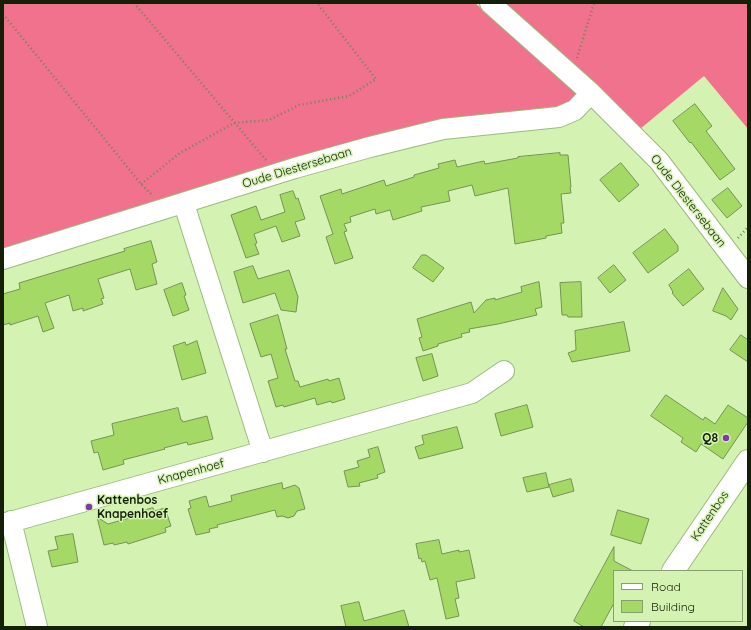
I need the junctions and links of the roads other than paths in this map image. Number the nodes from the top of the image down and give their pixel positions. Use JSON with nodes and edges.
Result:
{"nodes":[{"id":1,"x":490,"y":3,"type":"edge"},
{"id":2,"x":591,"y":94,"type":"junction"},
{"id":3,"x":175,"y":206,"type":"junction"},
{"id":4,"x":3,"y":259,"type":"edge"},
{"id":5,"x":748,"y":278,"type":"edge"},
{"id":6,"x":504,"y":371,"type":"dead end"},
{"id":7,"x":263,"y":452,"type":"junction"},
{"id":8,"x":748,"y":461,"type":"edge"},
{"id":9,"x":7,"y":522,"type":"edge"},
{"id":10,"x":674,"y":570,"type":"edge"},
{"id":11,"x":37,"y":627,"type":"edge"}],
"edges":[{"from":1,"to":2,"type":"street","name":"Oude Diestersebaan"},
{"from":2,"to":3,"type":"street","name":"Oude Diestersebaan"},
{"from":2,"to":5,"type":"street","name":"Oude Diestersebaan"},
{"from":3,"to":4,"type":"street","name":"Oude Diestersebaan"},
{"from":3,"to":7,"type":"street"},
{"from":6,"to":7,"type":"street","name":"Knapenhoef"},
{"from":7,"to":9,"type":"street","name":"Knapenhoef"},
{"from":8,"to":10,"type":"main road","name":"Kattenbos"},
{"from":9,"to":11,"type":"street"}]}
